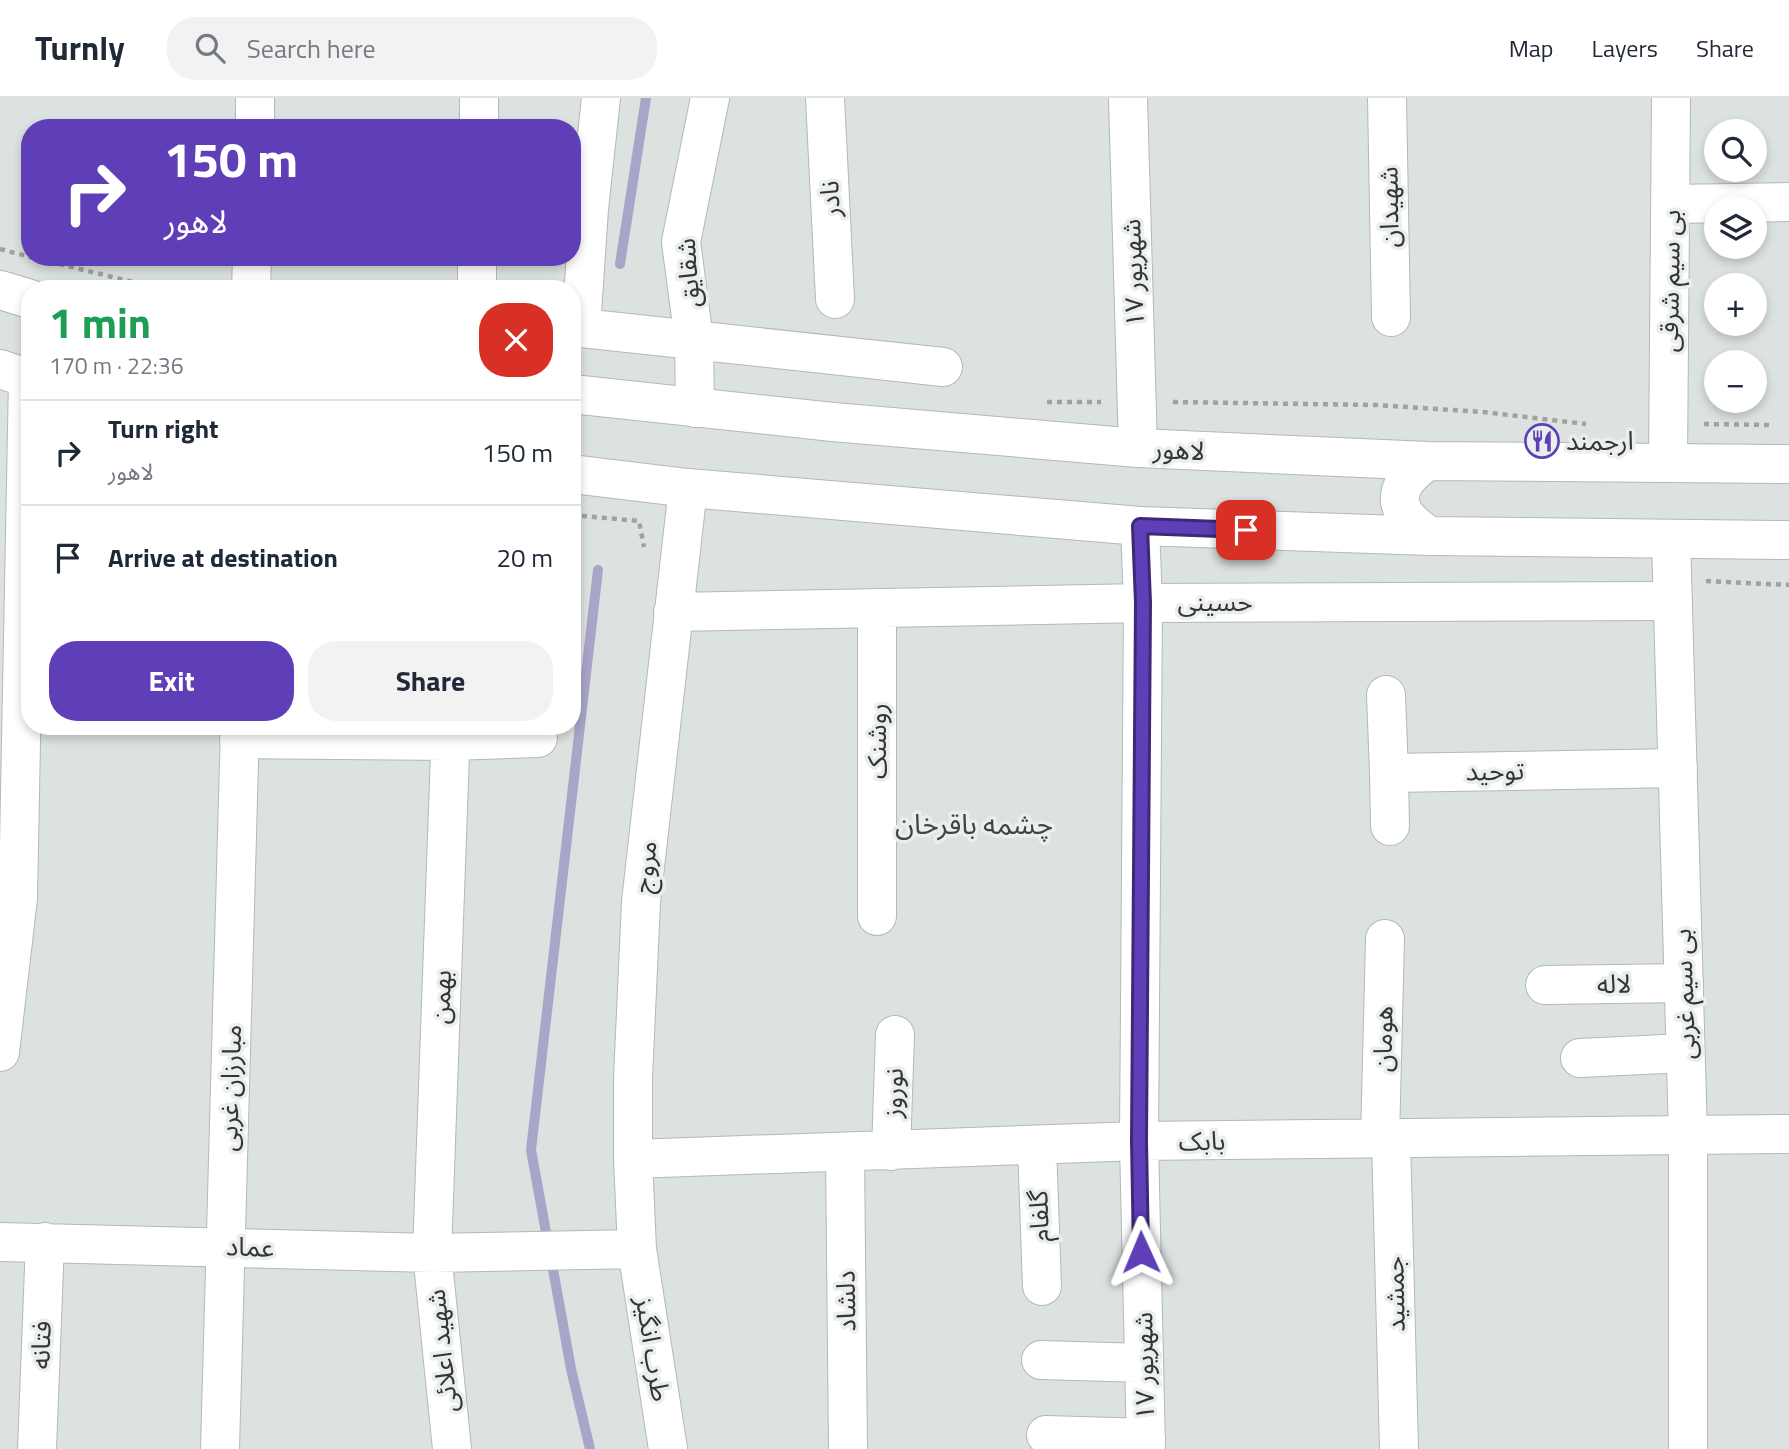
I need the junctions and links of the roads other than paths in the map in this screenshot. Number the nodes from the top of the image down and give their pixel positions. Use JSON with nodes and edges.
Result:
{"nodes":[{"id":1,"x":255,"y":98,"type":"edge"},
{"id":2,"x":479,"y":98,"type":"edge"},
{"id":3,"x":601,"y":98,"type":"edge"},
{"id":4,"x":710,"y":98,"type":"edge"},
{"id":5,"x":825,"y":98,"type":"edge"},
{"id":6,"x":1128,"y":98,"type":"edge"},
{"id":7,"x":1387,"y":98,"type":"edge"},
{"id":8,"x":1671,"y":98,"type":"edge"},
{"id":9,"x":255,"y":119,"type":"edge"},
{"id":10,"x":479,"y":119,"type":"edge"},
{"id":11,"x":1789,"y":202,"type":"edge"},
{"id":12,"x":1671,"y":204,"type":"junction"},
{"id":13,"x":581,"y":288,"type":"edge"},
{"id":14,"x":0,"y":290,"type":"edge"},
{"id":15,"x":21,"y":296,"type":"edge"},
{"id":16,"x":835,"y":299,"type":"dead end"},
{"id":17,"x":1391,"y":317,"type":"dead end"},
{"id":18,"x":581,"y":328,"type":"edge"},
{"id":19,"x":694,"y":340,"type":"junction"},
{"id":20,"x":943,"y":367,"type":"dead end"},
{"id":21,"x":19,"y":375,"type":"edge"},
{"id":22,"x":581,"y":395,"type":"edge"},
{"id":23,"x":695,"y":408,"type":"junction"},
{"id":24,"x":1138,"y":448,"type":"junction"},
{"id":25,"x":1428,"y":461,"type":"junction"},
{"id":26,"x":1668,"y":463,"type":"junction"},
{"id":27,"x":1789,"y":464,"type":"edge"},
{"id":28,"x":581,"y":475,"type":"edge"},
{"id":29,"x":688,"y":488,"type":"junction"},
{"id":30,"x":1140,"y":526,"type":"junction"},
{"id":31,"x":1430,"y":536,"type":"junction"},
{"id":32,"x":1671,"y":538,"type":"junction"},
{"id":33,"x":1789,"y":540,"type":"edge"},
{"id":34,"x":1673,"y":601,"type":"junction"},
{"id":35,"x":1143,"y":603,"type":"junction"},
{"id":36,"x":877,"y":608,"type":"junction"},
{"id":37,"x":673,"y":612,"type":"junction"},
{"id":38,"x":1386,"y":695,"type":"dead end"},
{"id":39,"x":239,"y":735,"type":"edge"},
{"id":40,"x":451,"y":735,"type":"edge"},
{"id":41,"x":473,"y":735,"type":"edge"},
{"id":42,"x":538,"y":738,"type":"dead end"},
{"id":43,"x":1678,"y":768,"type":"junction"},
{"id":44,"x":1389,"y":773,"type":"junction"},
{"id":45,"x":1390,"y":826,"type":"dead end"},
{"id":46,"x":9,"y":898,"type":"edge"},
{"id":47,"x":877,"y":916,"type":"dead end"},
{"id":48,"x":1385,"y":939,"type":"dead end"},
{"id":49,"x":1684,"y":983,"type":"junction"},
{"id":50,"x":1545,"y":985,"type":"dead end"},
{"id":51,"x":895,"y":1035,"type":"dead end"},
{"id":52,"x":0,"y":1052,"type":"edge"},
{"id":53,"x":1685,"y":1053,"type":"junction"},
{"id":54,"x":1580,"y":1058,"type":"dead end"},
{"id":55,"x":1789,"y":1134,"type":"edge"},
{"id":56,"x":1688,"y":1135,"type":"junction"},
{"id":57,"x":1386,"y":1139,"type":"junction"},
{"id":58,"x":1139,"y":1141,"type":"junction"},
{"id":59,"x":1037,"y":1146,"type":"junction"},
{"id":60,"x":891,"y":1151,"type":"junction"},
{"id":61,"x":845,"y":1152,"type":"junction"},
{"id":62,"x":633,"y":1159,"type":"junction"},
{"id":63,"x":0,"y":1242,"type":"edge"},
{"id":64,"x":45,"y":1242,"type":"junction"},
{"id":65,"x":226,"y":1247,"type":"junction"},
{"id":66,"x":637,"y":1249,"type":"junction"},
{"id":67,"x":432,"y":1253,"type":"junction"},
{"id":68,"x":1042,"y":1286,"type":"dead end"},
{"id":69,"x":1041,"y":1360,"type":"dead end"},
{"id":70,"x":1144,"y":1363,"type":"junction"},
{"id":71,"x":1046,"y":1436,"type":"dead end"},
{"id":72,"x":1146,"y":1443,"type":"edge"},
{"id":73,"x":37,"y":1449,"type":"edge"},
{"id":74,"x":220,"y":1449,"type":"edge"},
{"id":75,"x":452,"y":1449,"type":"edge"},
{"id":76,"x":668,"y":1449,"type":"edge"},
{"id":77,"x":848,"y":1449,"type":"edge"},
{"id":78,"x":1399,"y":1449,"type":"edge"},
{"id":79,"x":1688,"y":1449,"type":"edge"}],
"edges":[{"from":1,"to":9,"type":"street"},
{"from":2,"to":10,"type":"street"},
{"from":3,"to":13,"type":"street"},
{"from":4,"to":19,"type":"street","name":"شقایق"},
{"from":5,"to":16,"type":"street","name":"نادر"},
{"from":6,"to":24,"type":"street","name":"۱۷ شهریور"},
{"from":7,"to":17,"type":"street","name":"شهیدان"},
{"from":8,"to":12,"type":"street","name":"بی سیم شرقی"},
{"from":11,"to":12,"type":"street"},
{"from":12,"to":26,"type":"street","name":"بی سیم شرقی"},
{"from":14,"to":15,"type":"street"},
{"from":18,"to":19,"type":"street"},
{"from":19,"to":20,"type":"street"},
{"from":19,"to":23,"type":"street","name":"شقایق"},
{"from":21,"to":46,"type":"street"},
{"from":22,"to":23,"type":"street","name":"لاهور"},
{"from":23,"to":24,"type":"street","name":"لاهور"},
{"from":24,"to":25,"type":"street","name":"لاهور"},
{"from":25,"to":26,"type":"street","name":"لاهور"},
{"from":25,"to":31,"type":"street"},
{"from":26,"to":27,"type":"street","name":"لاهور"},
{"from":28,"to":29,"type":"street"},
{"from":29,"to":30,"type":"street"},
{"from":29,"to":37,"type":"street","name":"مروج"},
{"from":30,"to":31,"type":"street"},
{"from":30,"to":35,"type":"street","name":"۱۷ شهریور"},
{"from":31,"to":32,"type":"street"},
{"from":32,"to":33,"type":"street"},
{"from":32,"to":34,"type":"street","name":"بی سیم غربی"},
{"from":34,"to":35,"type":"street","name":"حسینی"},
{"from":34,"to":43,"type":"street","name":"بی سیم غربی"},
{"from":35,"to":36,"type":"street","name":"حسینی"},
{"from":35,"to":58,"type":"street","name":"۱۷ شهریور"},
{"from":36,"to":37,"type":"street","name":"حسینی"},
{"from":36,"to":47,"type":"street","name":"روشنک"},
{"from":37,"to":62,"type":"street","name":"مروج"},
{"from":38,"to":44,"type":"street"},
{"from":39,"to":65,"type":"street","name":"مبارزان غربی"},
{"from":40,"to":67,"type":"street","name":"بهمن"},
{"from":41,"to":42,"type":"street"},
{"from":43,"to":44,"type":"street","name":"توحید"},
{"from":43,"to":49,"type":"street","name":"بی سیم غربی"},
{"from":44,"to":45,"type":"street"},
{"from":46,"to":52,"type":"street"},
{"from":48,"to":57,"type":"street","name":"هومان"},
{"from":49,"to":50,"type":"street","name":"لاله"},
{"from":49,"to":53,"type":"street","name":"بی سیم غربی"},
{"from":51,"to":60,"type":"street","name":"نوروز"},
{"from":53,"to":54,"type":"street"},
{"from":53,"to":56,"type":"street","name":"بی سیم غربی"},
{"from":55,"to":56,"type":"street","name":"بابک"},
{"from":56,"to":57,"type":"street","name":"بابک"},
{"from":56,"to":79,"type":"street","name":"بی سیم غربی"},
{"from":57,"to":58,"type":"street","name":"بابک"},
{"from":57,"to":78,"type":"street","name":"جمشید"},
{"from":58,"to":59,"type":"street","name":"بابک"},
{"from":58,"to":70,"type":"street","name":"۱۷ شهریور"},
{"from":59,"to":60,"type":"street","name":"بابک"},
{"from":59,"to":68,"type":"street","name":"گلفام"},
{"from":60,"to":61,"type":"street","name":"بابک"},
{"from":61,"to":62,"type":"street","name":"بابک"},
{"from":61,"to":77,"type":"street","name":"دلشاد"},
{"from":62,"to":66,"type":"street","name":"مروج"},
{"from":63,"to":64,"type":"street","name":"عماد"},
{"from":64,"to":65,"type":"street","name":"عماد"},
{"from":64,"to":73,"type":"street","name":"فتانه"},
{"from":65,"to":67,"type":"street","name":"عماد"},
{"from":65,"to":74,"type":"street","name":"مبارزان غربی"},
{"from":66,"to":67,"type":"street","name":"عماد"},
{"from":66,"to":76,"type":"street","name":"طرب انگیز"},
{"from":67,"to":75,"type":"street","name":"شهید اعلائی"},
{"from":69,"to":70,"type":"street"},
{"from":70,"to":72,"type":"street","name":"۱۷ شهریور"},
{"from":71,"to":72,"type":"street"}]}
